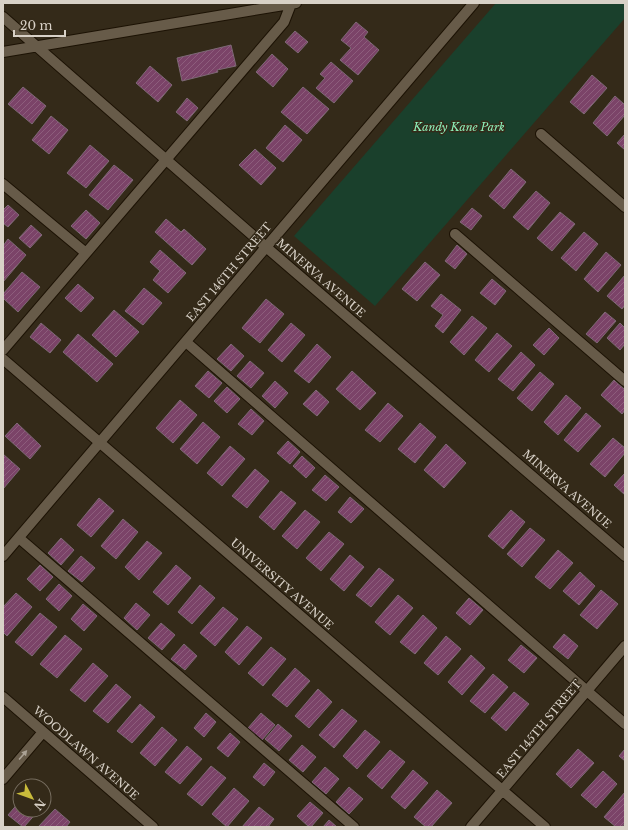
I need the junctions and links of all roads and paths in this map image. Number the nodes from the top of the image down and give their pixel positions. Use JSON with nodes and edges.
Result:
{"nodes":[{"id":1,"x":294,"y":3,"type":"edge"},
{"id":2,"x":474,"y":3,"type":"edge"},
{"id":3,"x":3,"y":17,"type":"edge"},
{"id":4,"x":37,"y":46,"type":"junction"},
{"id":5,"x":3,"y":52,"type":"edge"},
{"id":6,"x":541,"y":134,"type":"dead end"},
{"id":7,"x":166,"y":160,"type":"junction"},
{"id":8,"x":3,"y":184,"type":"edge"},
{"id":9,"x":625,"y":208,"type":"edge"},
{"id":10,"x":454,"y":234,"type":"dead end"},
{"id":11,"x":266,"y":247,"type":"junction"},
{"id":12,"x":86,"y":254,"type":"junction"},
{"id":13,"x":186,"y":342,"type":"junction"},
{"id":14,"x":3,"y":350,"type":"edge"},
{"id":15,"x":3,"y":359,"type":"edge"},
{"id":16,"x":625,"y":381,"type":"edge"},
{"id":17,"x":100,"y":442,"type":"junction"},
{"id":18,"x":19,"y":538,"type":"junction"},
{"id":19,"x":3,"y":556,"type":"edge"},
{"id":20,"x":625,"y":556,"type":"edge"},
{"id":21,"x":625,"y":646,"type":"edge"},
{"id":22,"x":587,"y":691,"type":"junction"},
{"id":23,"x":3,"y":697,"type":"edge"},
{"id":24,"x":625,"y":724,"type":"edge"},
{"id":25,"x":43,"y":732,"type":"junction"},
{"id":26,"x":3,"y":778,"type":"edge"},
{"id":27,"x":502,"y":790,"type":"junction"},
{"id":28,"x":153,"y":827,"type":"edge"},
{"id":29,"x":354,"y":827,"type":"edge"},
{"id":30,"x":471,"y":827,"type":"edge"},
{"id":31,"x":545,"y":827,"type":"edge"}],
"edges":[{"from":1,"to":4,"type":"street"},
{"from":1,"to":7,"type":"street"},
{"from":2,"to":11,"type":"street","name":"EAST 146TH STREET"},
{"from":3,"to":4,"type":"street","name":"MINERVA AVENUE"},
{"from":4,"to":5,"type":"street"},
{"from":4,"to":7,"type":"street","name":"MINERVA AVENUE"},
{"from":6,"to":9,"type":"street"},
{"from":7,"to":11,"type":"street","name":"MINERVA AVENUE"},
{"from":7,"to":12,"type":"street"},
{"from":8,"to":12,"type":"street"},
{"from":10,"to":16,"type":"street"},
{"from":11,"to":13,"type":"street","name":"EAST 146TH STREET"},
{"from":11,"to":20,"type":"street","name":"MINERVA AVENUE"},
{"from":12,"to":14,"type":"street"},
{"from":13,"to":17,"type":"street","name":"EAST 146TH STREET"},
{"from":13,"to":22,"type":"street"},
{"from":15,"to":17,"type":"street","name":"UNIVERSITY AVENUE"},
{"from":17,"to":18,"type":"street","name":"EAST 146TH STREET"},
{"from":17,"to":27,"type":"street","name":"UNIVERSITY AVENUE"},
{"from":18,"to":19,"type":"street","name":"EAST 146TH STREET"},
{"from":18,"to":29,"type":"street"},
{"from":21,"to":22,"type":"street","name":"EAST 145TH STREET"},
{"from":22,"to":24,"type":"street"},
{"from":22,"to":27,"type":"street","name":"EAST 145TH STREET"},
{"from":23,"to":25,"type":"street","name":"WOODLAWN AVENUE"},
{"from":26,"to":25,"type":"street","one_way":true},
{"from":25,"to":28,"type":"street","name":"WOODLAWN AVENUE"},
{"from":27,"to":30,"type":"street","name":"EAST 145TH STREET"},
{"from":27,"to":31,"type":"street","name":"UNIVERSITY AVENUE"}]}
